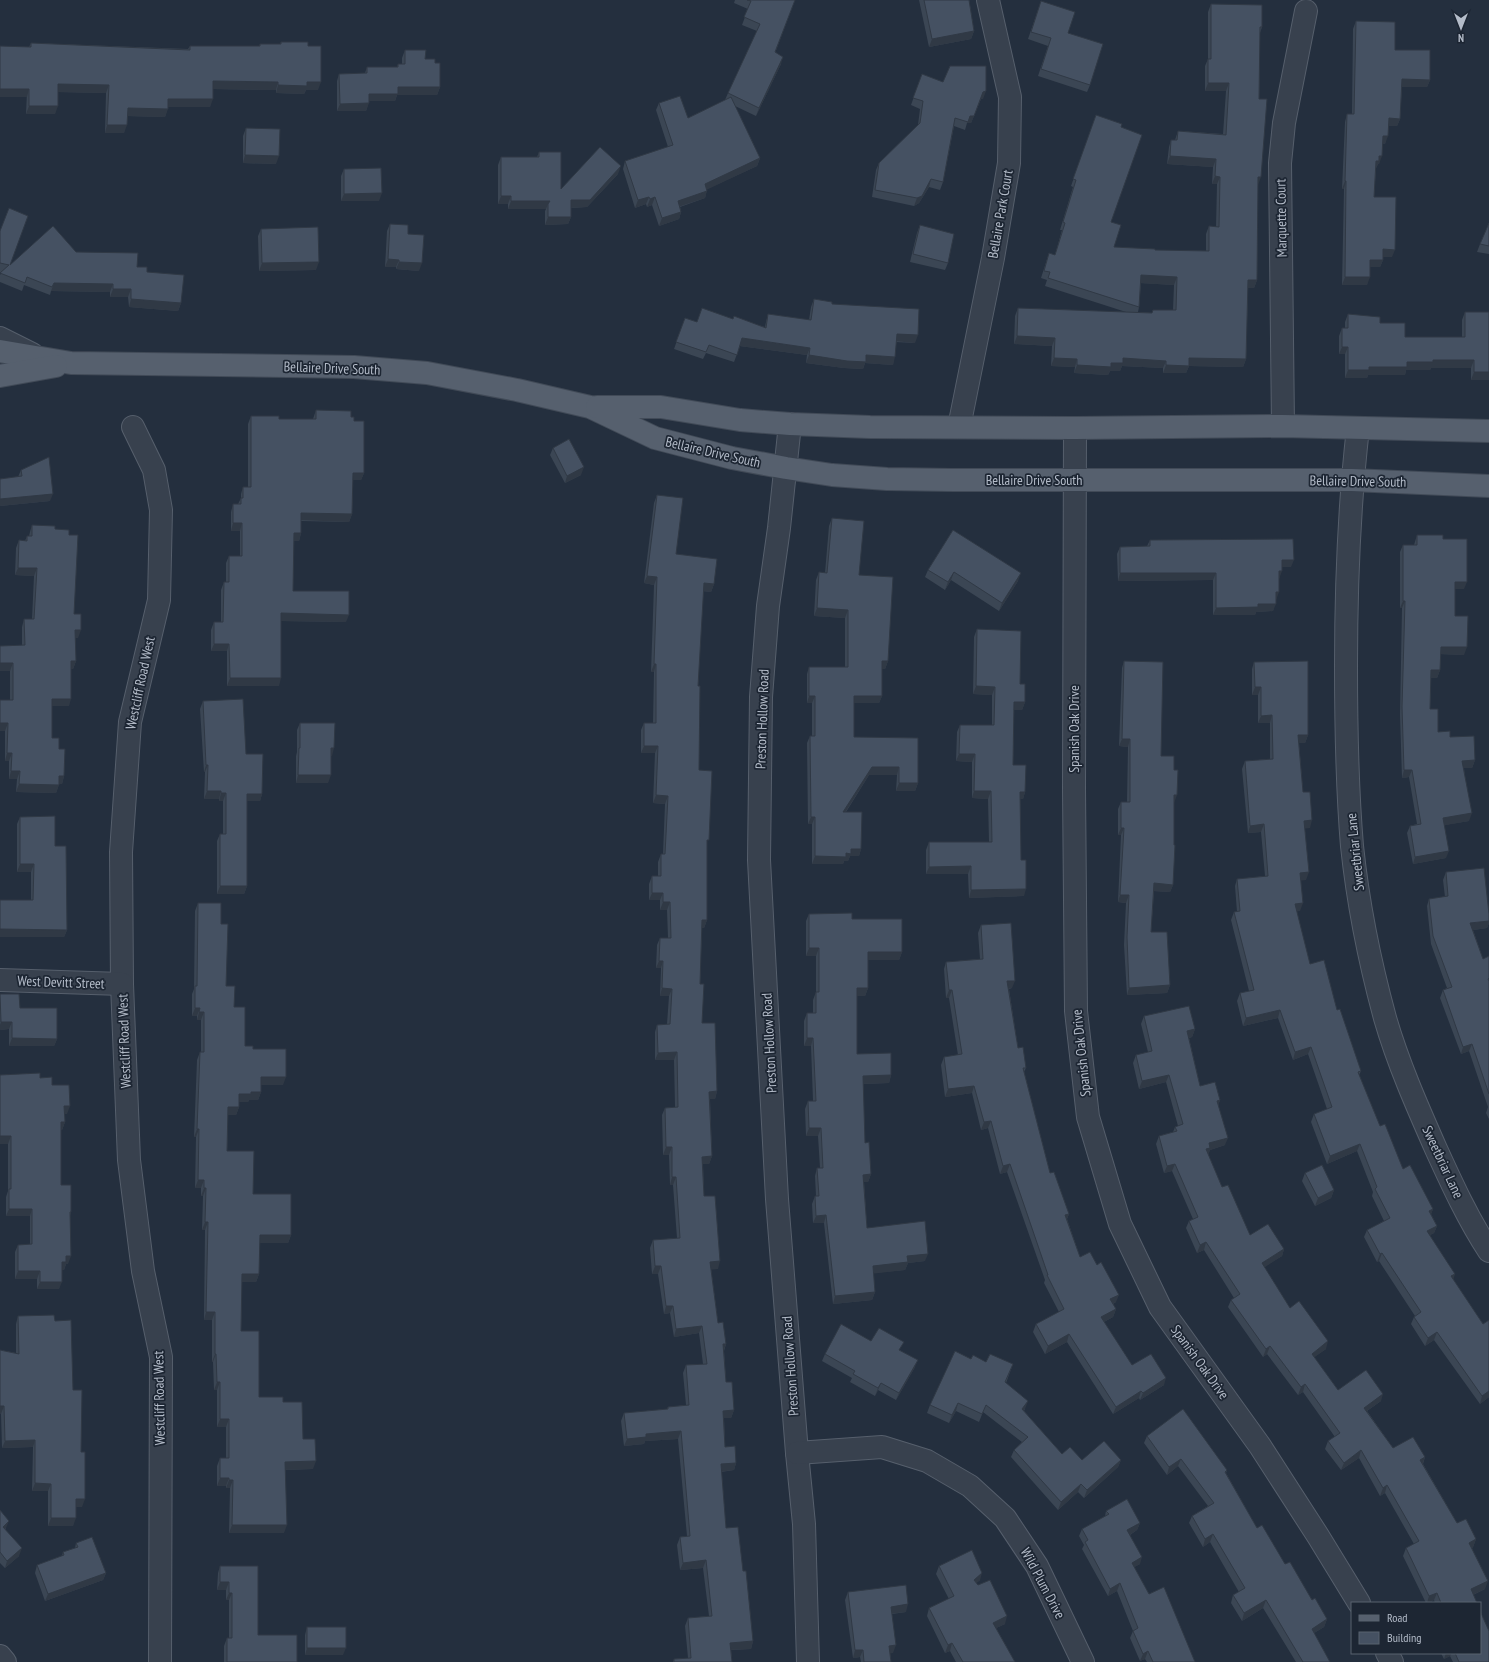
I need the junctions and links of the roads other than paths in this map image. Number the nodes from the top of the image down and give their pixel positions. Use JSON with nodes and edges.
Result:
{"nodes":[{"id":1,"x":988,"y":0,"type":"edge"},
{"id":2,"x":1306,"y":11,"type":"dead end"},
{"id":3,"x":0,"y":338,"type":"edge"},
{"id":4,"x":0,"y":351,"type":"edge"},
{"id":5,"x":38,"y":358,"type":"junction"},
{"id":6,"x":71,"y":363,"type":"junction"},
{"id":7,"x":0,"y":376,"type":"edge"},
{"id":8,"x":590,"y":407,"type":"junction"},
{"id":9,"x":790,"y":424,"type":"junction"},
{"id":10,"x":1283,"y":426,"type":"junction"},
{"id":11,"x":133,"y":427,"type":"dead end"},
{"id":12,"x":959,"y":427,"type":"junction"},
{"id":13,"x":1075,"y":428,"type":"junction"},
{"id":14,"x":1358,"y":428,"type":"junction"},
{"id":15,"x":1489,"y":431,"type":"edge"},
{"id":16,"x":786,"y":468,"type":"junction"},
{"id":17,"x":1075,"y":480,"type":"junction"},
{"id":18,"x":1352,"y":480,"type":"junction"},
{"id":19,"x":1489,"y":486,"type":"edge"},
{"id":20,"x":0,"y":980,"type":"edge"},
{"id":21,"x":122,"y":984,"type":"junction"},
{"id":22,"x":1489,"y":1251,"type":"edge"},
{"id":23,"x":797,"y":1453,"type":"junction"},
{"id":24,"x":1358,"y":1602,"type":"edge"},
{"id":25,"x":0,"y":1656,"type":"edge"},
{"id":26,"x":5,"y":1662,"type":"edge"},
{"id":27,"x":160,"y":1662,"type":"edge"},
{"id":28,"x":808,"y":1662,"type":"edge"},
{"id":29,"x":1083,"y":1662,"type":"edge"}],
"edges":[{"from":1,"to":12,"type":"street","name":"Bellaire Park Court"},
{"from":2,"to":10,"type":"street","name":"Marquette Court"},
{"from":3,"to":5,"type":"street","name":"Bellaire Drive South"},
{"from":4,"to":5,"type":"main road","name":"Bellaire Drive South"},
{"from":5,"to":6,"type":"main road","name":"Bellaire Drive South"},
{"from":6,"to":7,"type":"main road","name":"Bellaire Drive South"},
{"from":6,"to":8,"type":"main road","name":"Bellaire Drive South"},
{"from":8,"to":9,"type":"main road","name":"Bellaire Drive South"},
{"from":8,"to":16,"type":"main road","name":"Bellaire Drive South"},
{"from":9,"to":12,"type":"main road","name":"Bellaire Drive South"},
{"from":9,"to":16,"type":"street","name":"Preston Hollow Road"},
{"from":10,"to":13,"type":"main road","name":"Bellaire Drive South"},
{"from":10,"to":14,"type":"main road","name":"Bellaire Drive South"},
{"from":11,"to":21,"type":"street","name":"Westcliff Road West"},
{"from":12,"to":13,"type":"main road","name":"Bellaire Drive South"},
{"from":13,"to":17,"type":"street","name":"Spanish Oak Drive"},
{"from":14,"to":15,"type":"main road","name":"Bellaire Drive South"},
{"from":14,"to":18,"type":"street","name":"Sweetbriar Lane"},
{"from":16,"to":17,"type":"main road","name":"Bellaire Drive South"},
{"from":16,"to":23,"type":"street","name":"Preston Hollow Road"},
{"from":17,"to":18,"type":"main road","name":"Bellaire Drive South"},
{"from":17,"to":24,"type":"street","name":"Spanish Oak Drive"},
{"from":18,"to":19,"type":"main road","name":"Bellaire Drive South"},
{"from":18,"to":22,"type":"street","name":"Sweetbriar Lane"},
{"from":20,"to":21,"type":"street","name":"West Devitt Street"},
{"from":21,"to":27,"type":"street","name":"Westcliff Road West"},
{"from":23,"to":28,"type":"street","name":"Preston Hollow Road"},
{"from":23,"to":29,"type":"street","name":"Wild Plum Drive"},
{"from":25,"to":26,"type":"street"}]}
